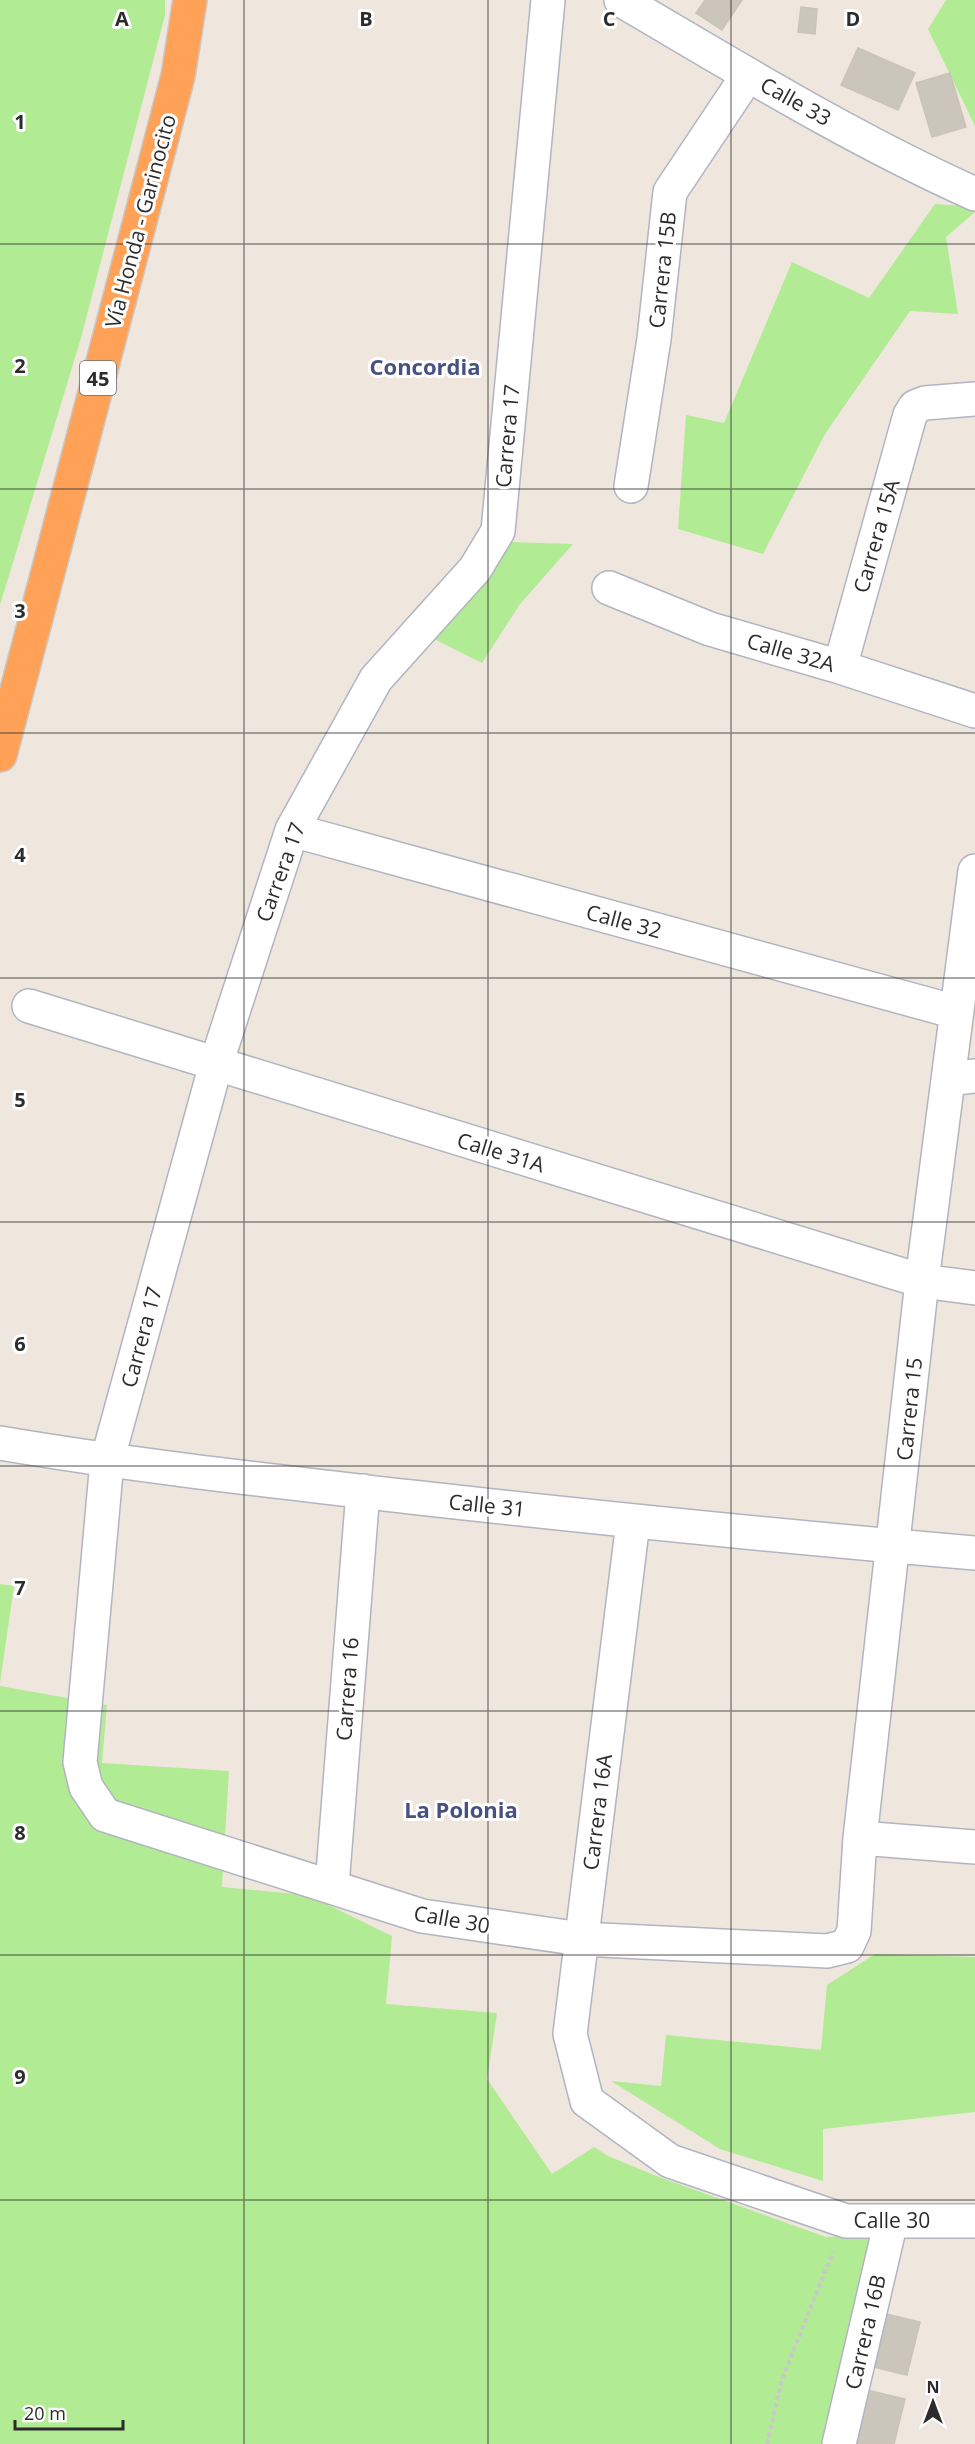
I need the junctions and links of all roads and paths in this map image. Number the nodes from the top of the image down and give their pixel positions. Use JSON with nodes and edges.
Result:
{"nodes":[{"id":1,"x":190,"y":0,"type":"edge"},
{"id":2,"x":548,"y":0,"type":"edge"},
{"id":3,"x":621,"y":0,"type":"edge"},
{"id":4,"x":748,"y":75,"type":"junction"},
{"id":5,"x":975,"y":194,"type":"edge"},
{"id":6,"x":975,"y":399,"type":"edge"},
{"id":7,"x":631,"y":486,"type":"dead end"},
{"id":8,"x":609,"y":588,"type":"dead end"},
{"id":9,"x":840,"y":667,"type":"junction"},
{"id":10,"x":975,"y":711,"type":"edge"},
{"id":11,"x":0,"y":754,"type":"edge"},
{"id":12,"x":292,"y":830,"type":"junction"},
{"id":13,"x":975,"y":871,"type":"edge"},
{"id":14,"x":29,"y":1006,"type":"dead end"},
{"id":15,"x":956,"y":1012,"type":"junction"},
{"id":16,"x":216,"y":1064,"type":"junction"},
{"id":17,"x":961,"y":1078,"type":"edge"},
{"id":18,"x":922,"y":1281,"type":"junction"},
{"id":19,"x":975,"y":1288,"type":"edge"},
{"id":20,"x":0,"y":1443,"type":"edge"},
{"id":21,"x":107,"y":1461,"type":"junction"},
{"id":22,"x":363,"y":1491,"type":"junction"},
{"id":23,"x":633,"y":1522,"type":"junction"},
{"id":24,"x":894,"y":1546,"type":"junction"},
{"id":25,"x":975,"y":1553,"type":"edge"},
{"id":26,"x":86,"y":1786,"type":"joint"},
{"id":27,"x":860,"y":1838,"type":"junction"},
{"id":28,"x":975,"y":1847,"type":"edge"},
{"id":29,"x":332,"y":1886,"type":"junction"},
{"id":30,"x":581,"y":1939,"type":"junction"},
{"id":31,"x":847,"y":1946,"type":"joint"},
{"id":32,"x":587,"y":2101,"type":"joint"},
{"id":33,"x":846,"y":2221,"type":"junction"},
{"id":34,"x":891,"y":2221,"type":"junction"},
{"id":35,"x":975,"y":2221,"type":"edge"},
{"id":36,"x":767,"y":2444,"type":"edge"},
{"id":37,"x":839,"y":2444,"type":"edge"}],
"edges":[{"from":1,"to":11,"type":"highway","name":"Vía Honda - Garinocito","number":"45"},
{"from":2,"to":12,"type":"street","name":"Carrera 17"},
{"from":3,"to":4,"type":"street","name":"Calle 33"},
{"from":4,"to":5,"type":"street","name":"Calle 33"},
{"from":4,"to":7,"type":"street","name":"Carrera 15B"},
{"from":6,"to":9,"type":"street","name":"Carrera 15A"},
{"from":8,"to":9,"type":"street","name":"Calle 32A"},
{"from":9,"to":10,"type":"street","name":"Calle 32A"},
{"from":12,"to":15,"type":"street","name":"Calle 32"},
{"from":12,"to":16,"type":"street","name":"Carrera 17"},
{"from":13,"to":15,"type":"street","name":"Carrera 15"},
{"from":14,"to":16,"type":"street","name":"Calle 31A"},
{"from":15,"to":17,"type":"street","name":"Carrera 15"},
{"from":16,"to":18,"type":"street","name":"Calle 31A"},
{"from":16,"to":21,"type":"street","name":"Carrera 17"},
{"from":17,"to":18,"type":"street","name":"Carrera 15"},
{"from":18,"to":19,"type":"street","name":"Calle 31A"},
{"from":18,"to":24,"type":"street","name":"Carrera 15"},
{"from":20,"to":21,"type":"street","name":"Calle 31"},
{"from":21,"to":22,"type":"street","name":"Calle 31"},
{"from":21,"to":26,"type":"street","name":"Carrera 17"},
{"from":22,"to":23,"type":"street","name":"Calle 31"},
{"from":22,"to":29,"type":"street","name":"Carrera 16"},
{"from":23,"to":24,"type":"street","name":"Calle 31"},
{"from":23,"to":30,"type":"street","name":"Carrera 16A"},
{"from":24,"to":25,"type":"street","name":"Calle 31"},
{"from":24,"to":27,"type":"street","name":"Carrera 15"},
{"from":26,"to":29,"type":"street","name":"Calle 30"},
{"from":27,"to":28,"type":"street"},
{"from":27,"to":31,"type":"street","name":"Carrera 15"},
{"from":29,"to":30,"type":"street","name":"Calle 30"},
{"from":30,"to":31,"type":"street","name":"Calle 30"},
{"from":30,"to":32,"type":"street","name":"Carrera 16A"},
{"from":32,"to":33,"type":"street","name":"Calle 30"},
{"from":33,"to":34,"type":"street","name":"Calle 30"},
{"from":33,"to":36,"type":"path"},
{"from":34,"to":35,"type":"street","name":"Calle 30"},
{"from":34,"to":37,"type":"street","name":"Carrera 16B"}]}
